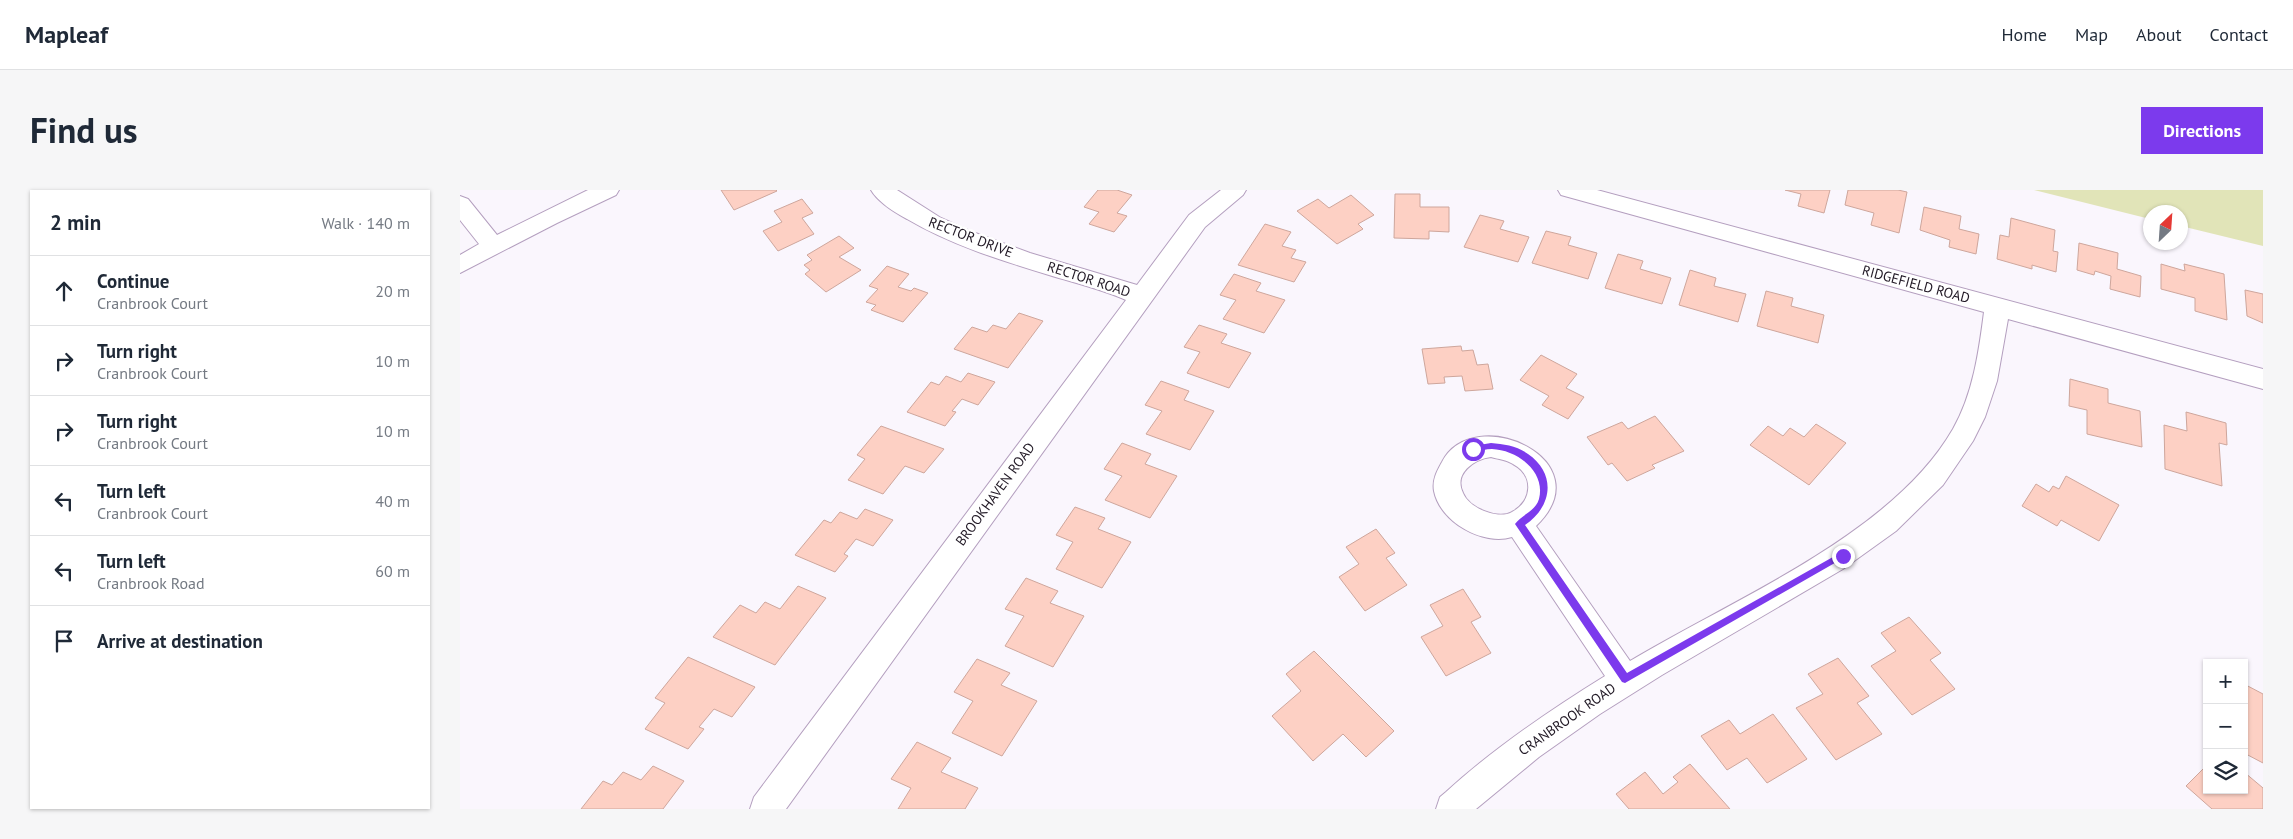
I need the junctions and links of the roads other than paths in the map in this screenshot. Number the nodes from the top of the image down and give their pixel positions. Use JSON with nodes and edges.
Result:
{"nodes":[{"id":1,"x":608,"y":190,"type":"edge"},
{"id":2,"x":882,"y":190,"type":"edge"},
{"id":3,"x":1235,"y":190,"type":"edge"},
{"id":4,"x":1569,"y":190,"type":"edge"},
{"id":5,"x":460,"y":204,"type":"edge"},
{"id":6,"x":494,"y":246,"type":"junction"},
{"id":7,"x":1038,"y":262,"type":"joint"},
{"id":8,"x":460,"y":265,"type":"edge"},
{"id":9,"x":1140,"y":296,"type":"junction"},
{"id":10,"x":1997,"y":306,"type":"junction"},
{"id":11,"x":2263,"y":379,"type":"edge"},
{"id":12,"x":1519,"y":524,"type":"dead end"},
{"id":13,"x":1625,"y":679,"type":"junction"},
{"id":14,"x":766,"y":809,"type":"edge"},
{"id":15,"x":1452,"y":809,"type":"edge"}],
"edges":[{"from":1,"to":6,"type":"street"},
{"from":2,"to":7,"type":"street","name":"RECTOR DRIVE"},
{"from":3,"to":9,"type":"street","name":"BROOKHAVEN ROAD"},
{"from":4,"to":10,"type":"street","name":"RIDGEFIELD ROAD"},
{"from":5,"to":6,"type":"street"},
{"from":6,"to":8,"type":"street"},
{"from":7,"to":9,"type":"street","name":"RECTOR ROAD"},
{"from":9,"to":14,"type":"street","name":"BROOKHAVEN ROAD"},
{"from":10,"to":11,"type":"street","name":"RIDGEFIELD ROAD"},
{"from":10,"to":13,"type":"street","name":"CRANBROOK ROAD"},
{"from":12,"to":13,"type":"street"},
{"from":13,"to":15,"type":"street","name":"CRANBROOK ROAD"}]}
